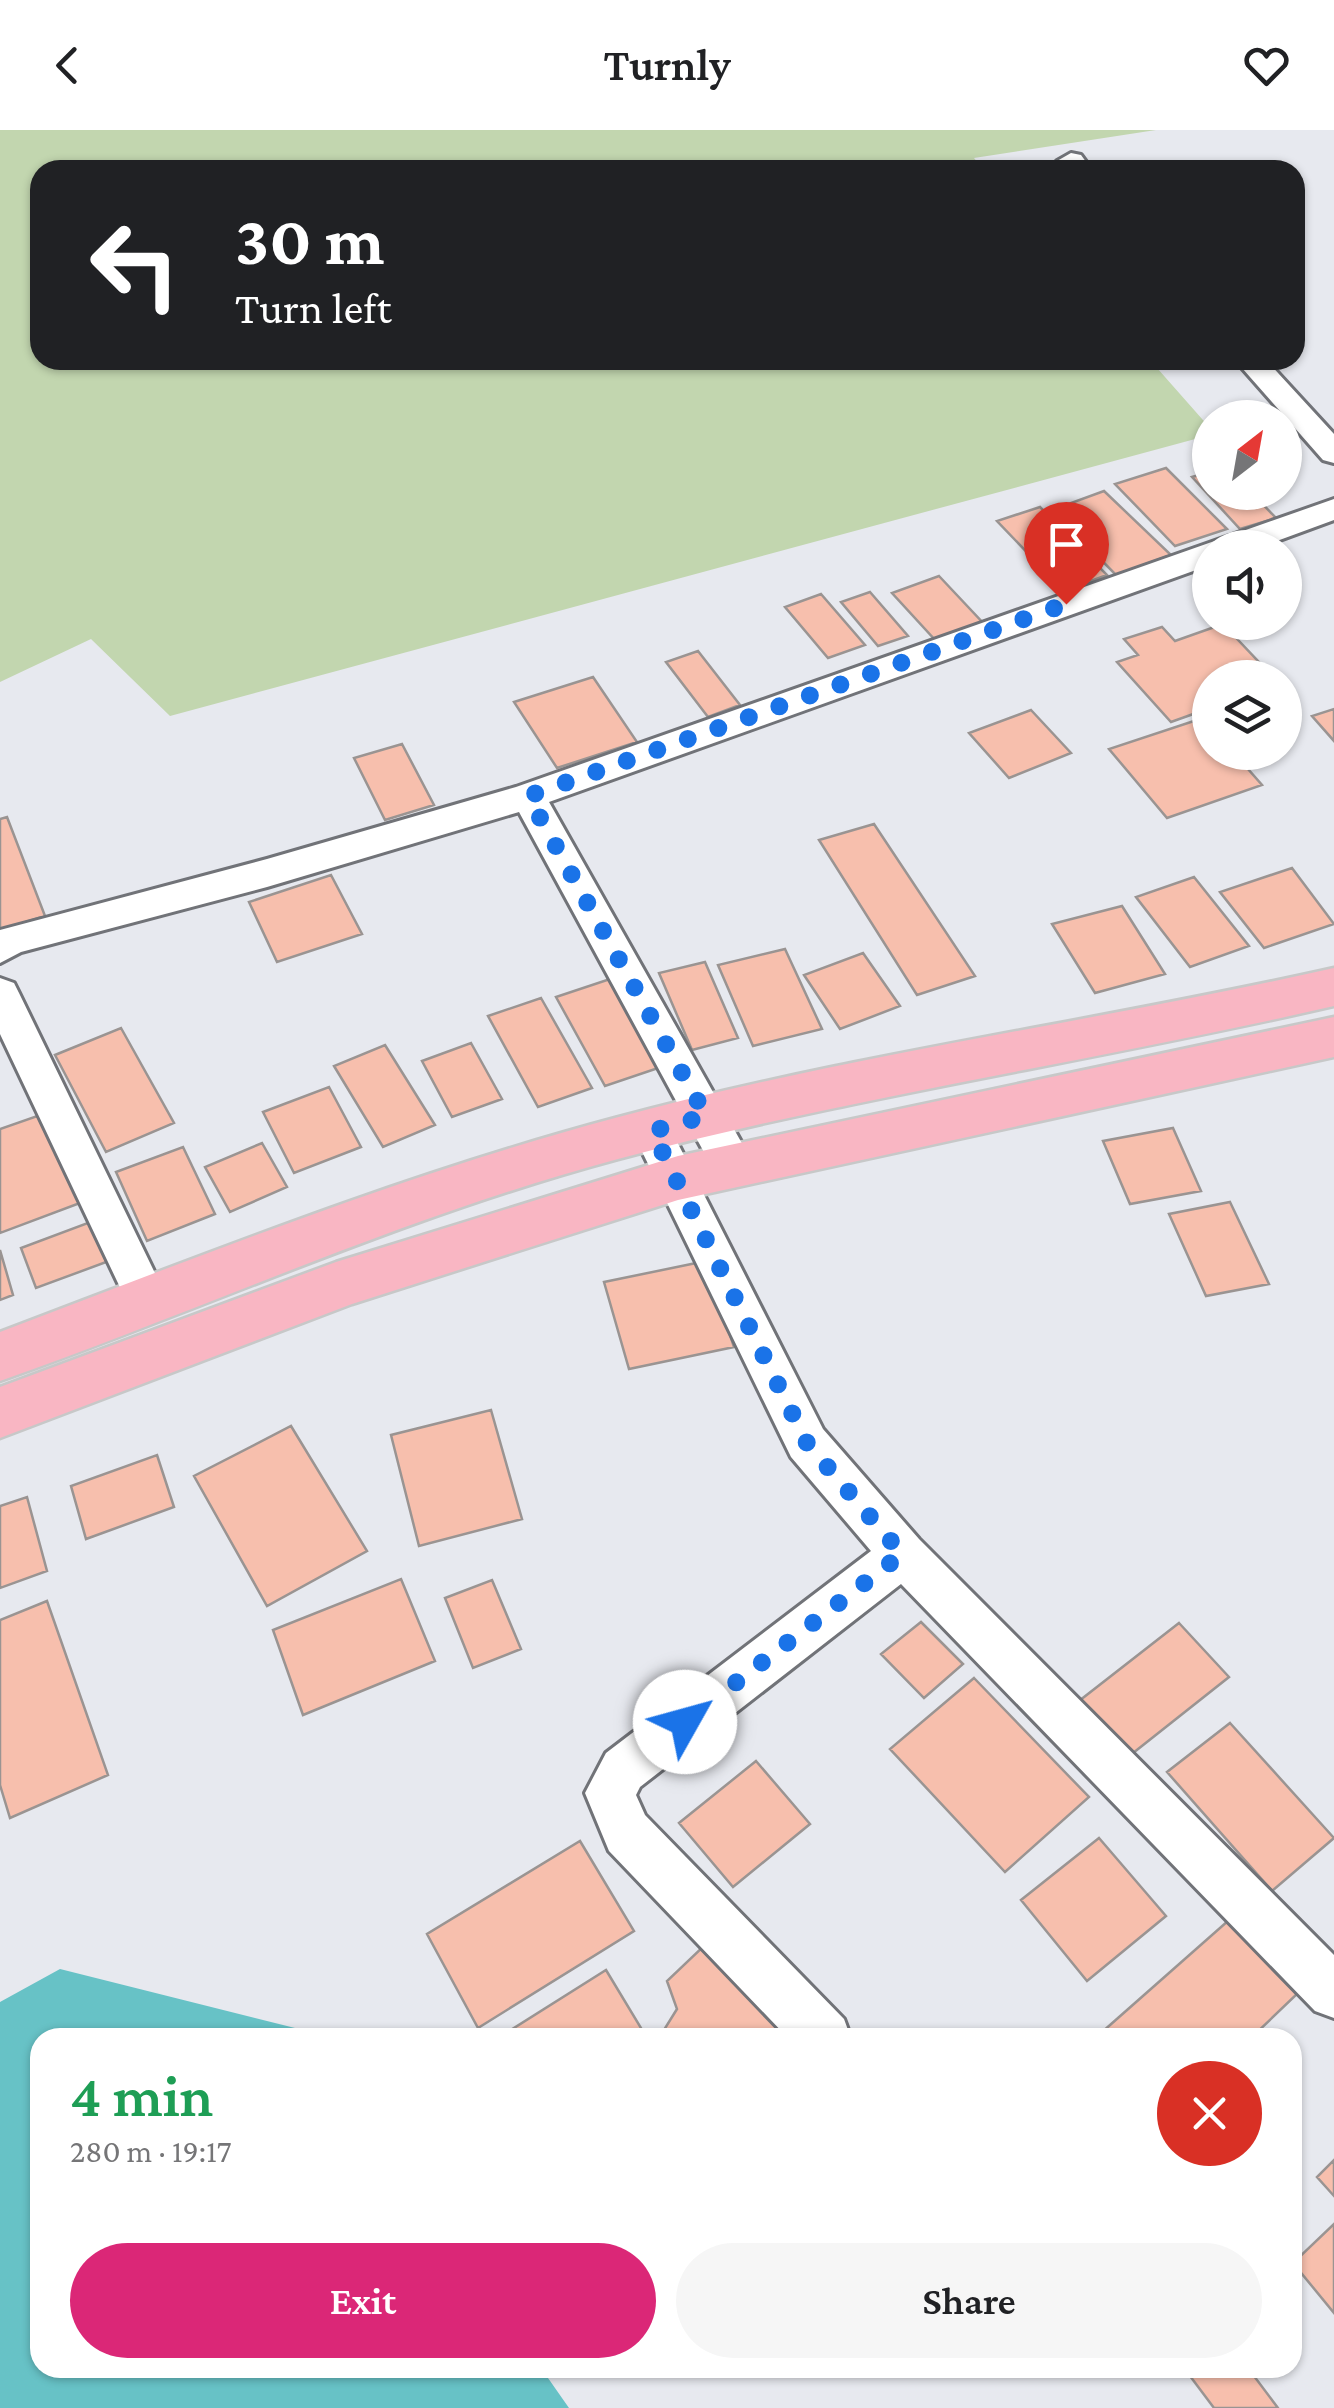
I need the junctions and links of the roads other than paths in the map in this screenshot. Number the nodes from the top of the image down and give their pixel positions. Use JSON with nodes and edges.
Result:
{"nodes":[{"id":1,"x":1259,"y":370,"type":"edge"},
{"id":2,"x":1334,"y":453,"type":"edge"},
{"id":3,"x":1334,"y":509,"type":"edge"},
{"id":4,"x":1276,"y":530,"type":"edge"},
{"id":5,"x":1192,"y":559,"type":"edge"},
{"id":6,"x":528,"y":796,"type":"junction"},
{"id":7,"x":0,"y":948,"type":"edge"},
{"id":8,"x":1334,"y":987,"type":"edge"},
{"id":9,"x":0,"y":993,"type":"edge"},
{"id":10,"x":1334,"y":1036,"type":"edge"},
{"id":11,"x":706,"y":1116,"type":"junction"},
{"id":12,"x":652,"y":1131,"type":"junction"},
{"id":13,"x":733,"y":1166,"type":"junction"},
{"id":14,"x":678,"y":1178,"type":"junction"},
{"id":15,"x":147,"y":1300,"type":"junction"},
{"id":16,"x":0,"y":1357,"type":"edge"},
{"id":17,"x":0,"y":1412,"type":"edge"},
{"id":18,"x":902,"y":1554,"type":"junction"},
{"id":19,"x":1334,"y":1992,"type":"edge"},
{"id":20,"x":814,"y":2028,"type":"edge"}],
"edges":[{"from":1,"to":2,"type":"street"},
{"from":3,"to":4,"type":"street"},
{"from":5,"to":6,"type":"street"},
{"from":6,"to":7,"type":"street"},
{"from":6,"to":11,"type":"street"},
{"from":8,"to":11,"type":"main road"},
{"from":9,"to":15,"type":"street"},
{"from":10,"to":13,"type":"main road"},
{"from":11,"to":12,"type":"main road"},
{"from":11,"to":13,"type":"street"},
{"from":12,"to":14,"type":"street"},
{"from":12,"to":15,"type":"main road"},
{"from":13,"to":14,"type":"main road"},
{"from":14,"to":17,"type":"main road"},
{"from":14,"to":18,"type":"street"},
{"from":15,"to":16,"type":"main road"},
{"from":18,"to":19,"type":"street"},
{"from":18,"to":20,"type":"street"}]}
